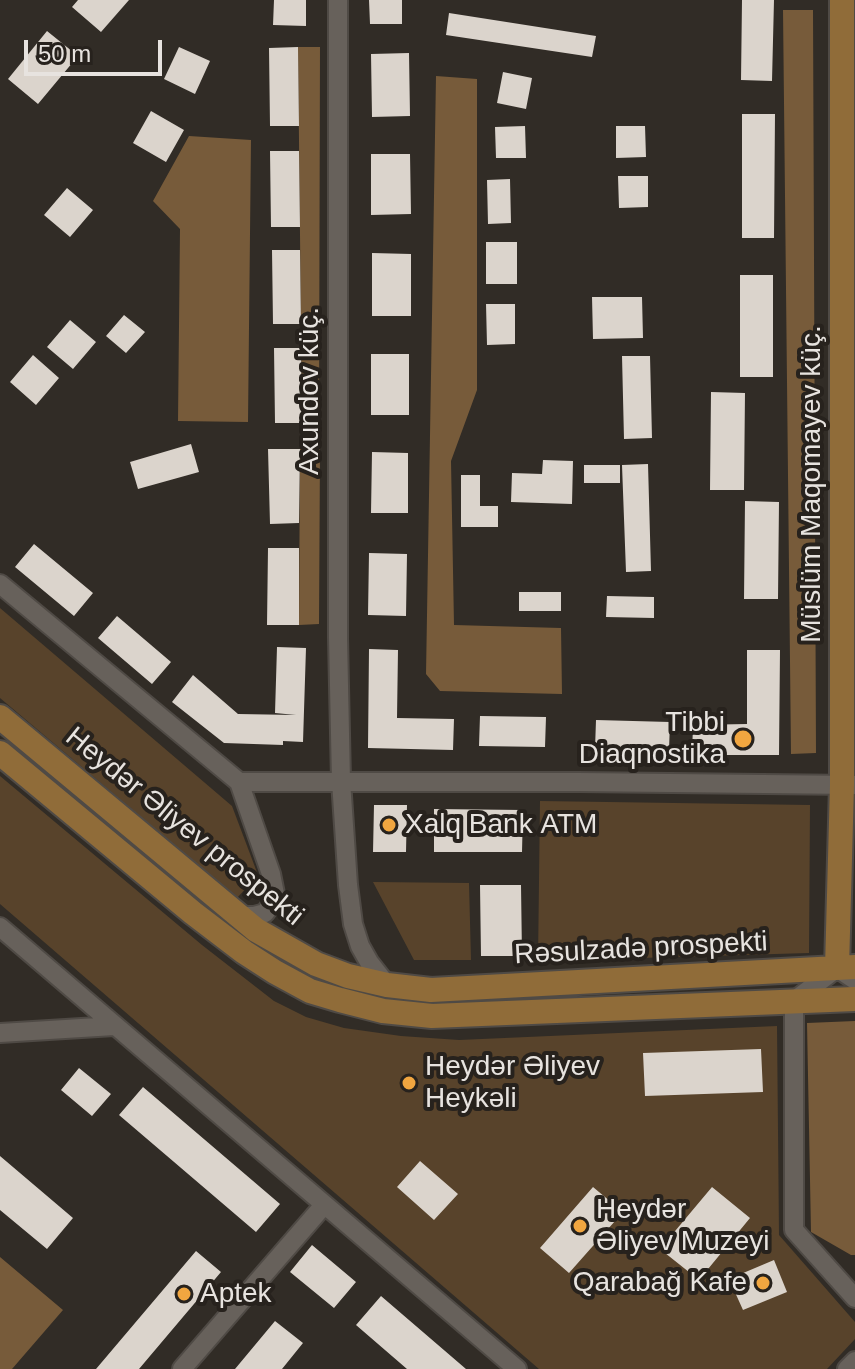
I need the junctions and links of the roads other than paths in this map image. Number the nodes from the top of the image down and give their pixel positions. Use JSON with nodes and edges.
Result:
{"nodes":[{"id":1,"x":338,"y":0,"type":"edge"},
{"id":2,"x":842,"y":0,"type":"edge"},
{"id":3,"x":0,"y":584,"type":"edge"},
{"id":4,"x":0,"y":717,"type":"edge"},
{"id":5,"x":0,"y":753,"type":"edge"},
{"id":6,"x":341,"y":781,"type":"junction"},
{"id":7,"x":239,"y":782,"type":"junction"},
{"id":8,"x":849,"y":785,"type":"edge"},
{"id":9,"x":239,"y":916,"type":"junction"},
{"id":10,"x":0,"y":927,"type":"edge"},
{"id":11,"x":849,"y":972,"type":"edge"},
{"id":12,"x":387,"y":985,"type":"junction"},
{"id":13,"x":431,"y":990,"type":"joint"},
{"id":14,"x":855,"y":999,"type":"edge"},
{"id":15,"x":794,"y":1001,"type":"junction"},
{"id":16,"x":432,"y":1016,"type":"joint"},
{"id":17,"x":114,"y":1026,"type":"junction"},
{"id":18,"x":0,"y":1033,"type":"edge"},
{"id":19,"x":324,"y":1205,"type":"junction"},
{"id":20,"x":855,"y":1298,"type":"edge"},
{"id":21,"x":855,"y":1361,"type":"edge"},
{"id":22,"x":182,"y":1369,"type":"edge"},
{"id":23,"x":517,"y":1369,"type":"edge"},
{"id":24,"x":847,"y":1369,"type":"edge"}],
"edges":[{"from":1,"to":6,"type":"street","name":"Axundov küç."},
{"from":2,"to":8,"type":"main road","name":"Müslüm Maqomayev küç."},
{"from":3,"to":7,"type":"street"},
{"from":4,"to":9,"type":"main road","name":"Heydər Əliyev prospekti"},
{"from":5,"to":16,"type":"main road","name":"Heydər Əliyev prospekti"},
{"from":6,"to":7,"type":"street"},
{"from":6,"to":8,"type":"street"},
{"from":6,"to":12,"type":"street","name":"Axundov küç."},
{"from":7,"to":9,"type":"street"},
{"from":8,"to":11,"type":"main road","name":"Müslüm Maqomayev küç."},
{"from":9,"to":12,"type":"main road","name":"Heydər Əliyev prospekti"},
{"from":10,"to":17,"type":"street"},
{"from":11,"to":13,"type":"main road","name":"Rəsulzadə prospekti"},
{"from":11,"to":15,"type":"street"},
{"from":12,"to":13,"type":"main road","name":"Heydər Əliyev prospekti"},
{"from":14,"to":15,"type":"main road","name":"Rəsulzadə prospekti"},
{"from":15,"to":16,"type":"main road","name":"Rəsulzadə prospekti"},
{"from":15,"to":20,"type":"street"},
{"from":17,"to":18,"type":"street"},
{"from":17,"to":19,"type":"street"},
{"from":19,"to":22,"type":"street"},
{"from":19,"to":23,"type":"street"},
{"from":21,"to":24,"type":"street"}]}
